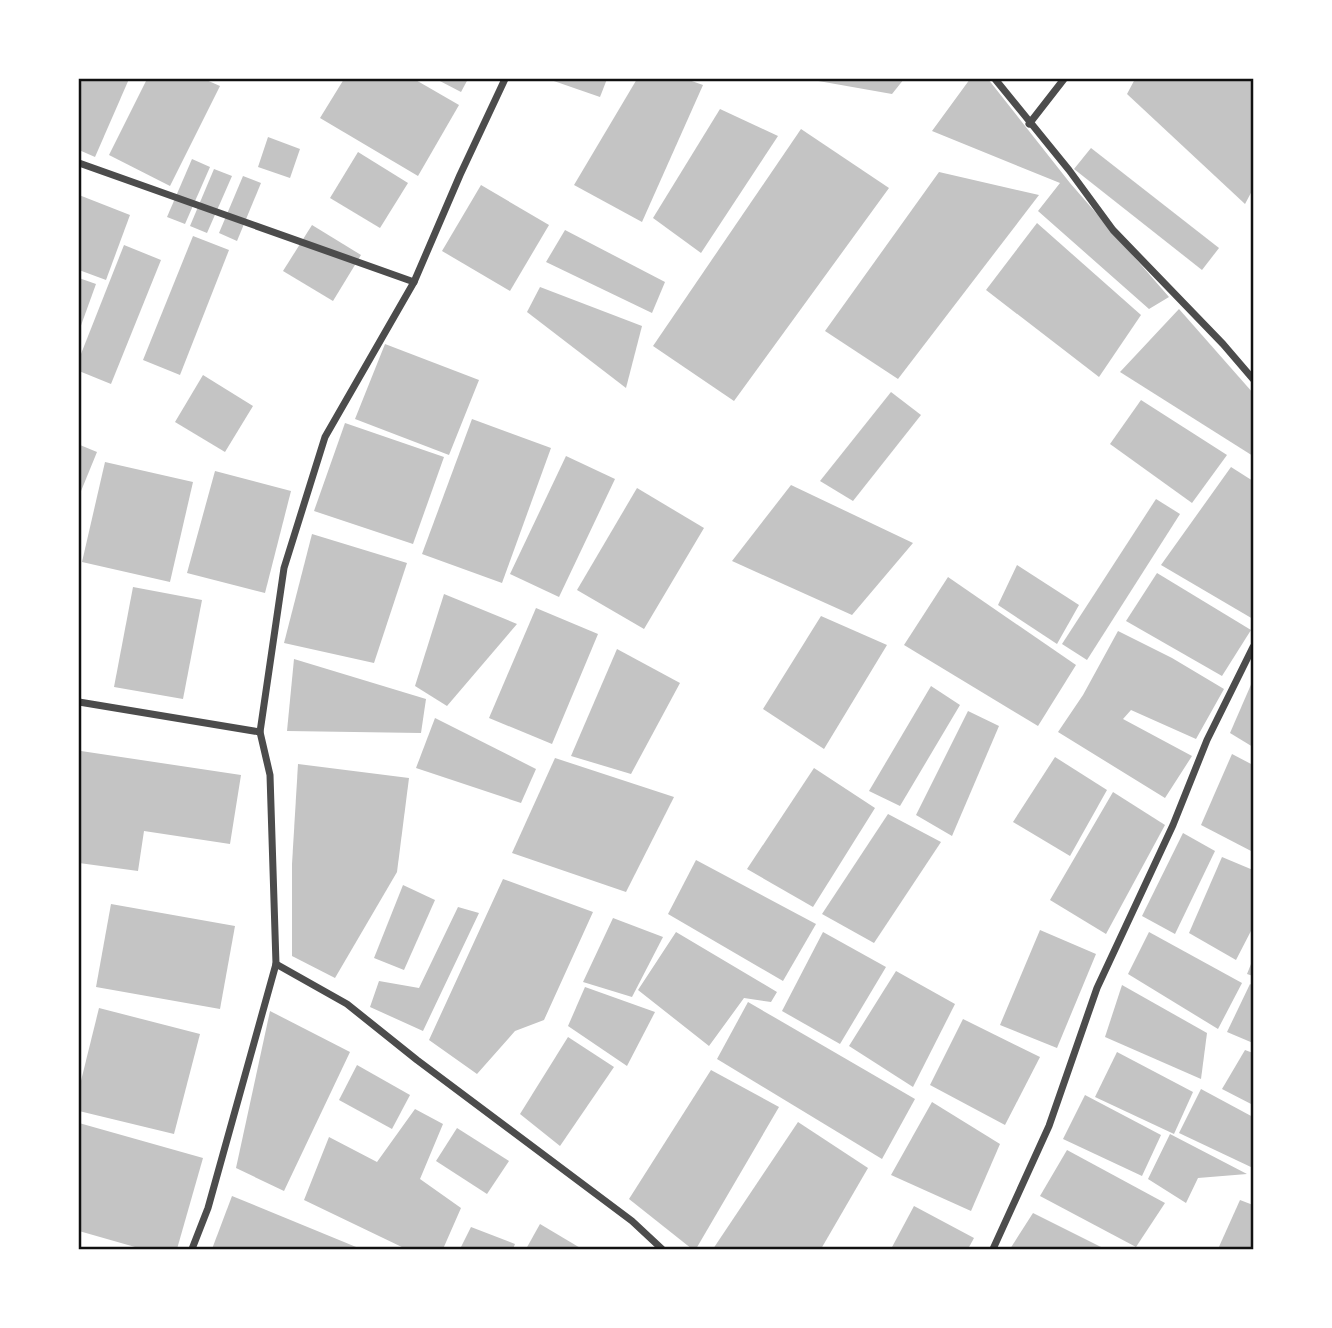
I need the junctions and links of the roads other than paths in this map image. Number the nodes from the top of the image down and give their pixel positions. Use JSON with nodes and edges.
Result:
{"nodes":[{"id":1,"x":505,"y":79,"type":"edge"},
{"id":2,"x":995,"y":79,"type":"edge"},
{"id":3,"x":1064,"y":79,"type":"edge"},
{"id":4,"x":1029,"y":124,"type":"junction"},
{"id":5,"x":79,"y":163,"type":"edge"},
{"id":6,"x":414,"y":282,"type":"junction"},
{"id":7,"x":1253,"y":379,"type":"edge"},
{"id":8,"x":1253,"y":648,"type":"edge"},
{"id":9,"x":79,"y":702,"type":"edge"},
{"id":10,"x":260,"y":732,"type":"junction"},
{"id":11,"x":276,"y":964,"type":"junction"},
{"id":12,"x":192,"y":1249,"type":"edge"},
{"id":13,"x":662,"y":1249,"type":"edge"},
{"id":14,"x":993,"y":1249,"type":"edge"}],
"edges":[{"from":1,"to":6,"type":"street"},
{"from":2,"to":4,"type":"street"},
{"from":3,"to":4,"type":"street"},
{"from":4,"to":7,"type":"street"},
{"from":5,"to":6,"type":"street"},
{"from":6,"to":10,"type":"street"},
{"from":8,"to":14,"type":"street"},
{"from":9,"to":10,"type":"street"},
{"from":10,"to":11,"type":"street"},
{"from":11,"to":12,"type":"street"},
{"from":11,"to":13,"type":"street"}]}
